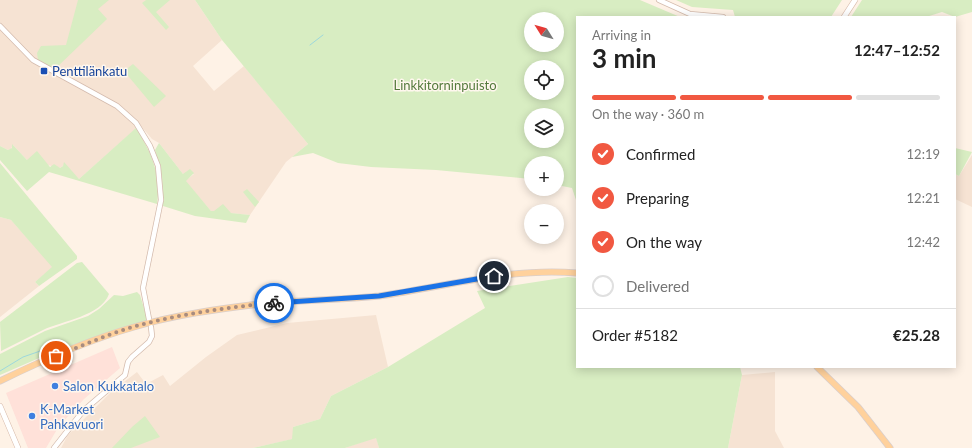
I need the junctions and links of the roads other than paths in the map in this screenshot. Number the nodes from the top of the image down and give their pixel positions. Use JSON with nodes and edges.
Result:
{"nodes":[{"id":1,"x":659,"y":0,"type":"edge"},
{"id":2,"x":855,"y":0,"type":"edge"},
{"id":3,"x":712,"y":16,"type":"edge"},
{"id":4,"x":845,"y":16,"type":"edge"},
{"id":5,"x":0,"y":26,"type":"edge"},
{"id":6,"x":576,"y":273,"type":"edge"},
{"id":7,"x":149,"y":319,"type":"dead end"},
{"id":8,"x":151,"y":327,"type":"dead end"},
{"id":9,"x":818,"y":368,"type":"edge"},
{"id":10,"x":0,"y":381,"type":"edge"},
{"id":11,"x":0,"y":406,"type":"edge"},
{"id":12,"x":18,"y":448,"type":"edge"},
{"id":13,"x":54,"y":448,"type":"edge"},
{"id":14,"x":890,"y":448,"type":"edge"}],
"edges":[{"from":1,"to":3,"type":"street"},
{"from":2,"to":4,"type":"main road"},
{"from":5,"to":7,"type":"street"},
{"from":6,"to":10,"type":"main road"},
{"from":8,"to":13,"type":"street"},
{"from":9,"to":14,"type":"main road"},
{"from":11,"to":12,"type":"main road"}]}
